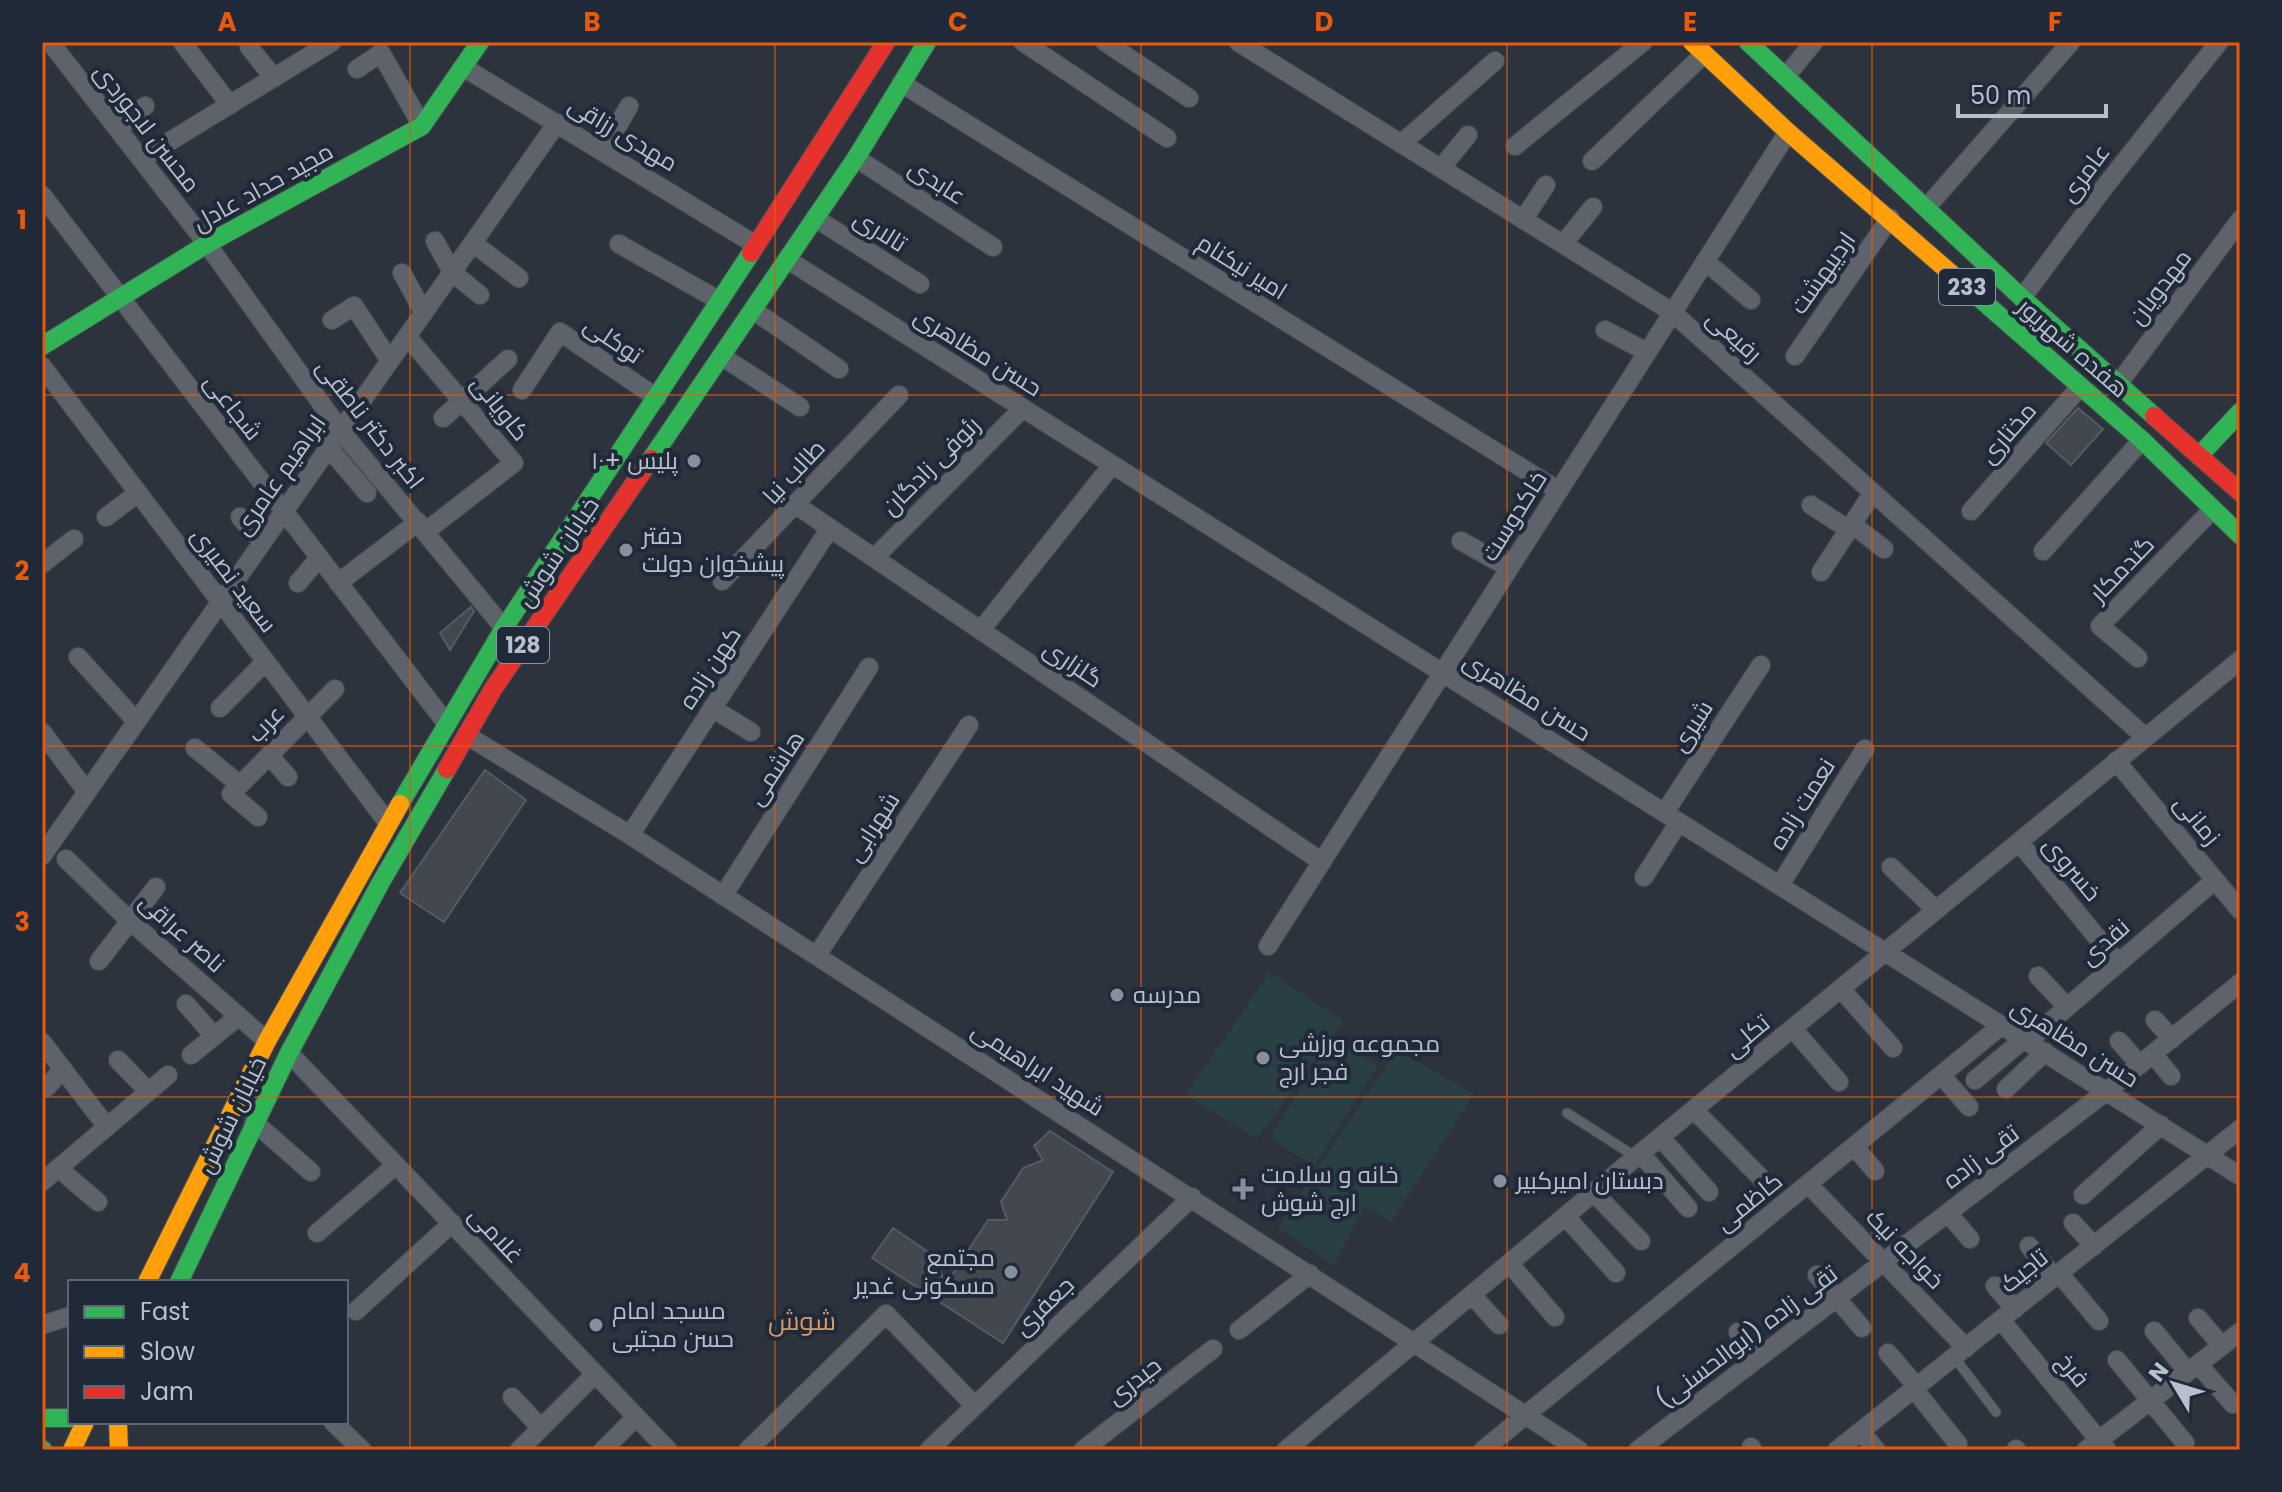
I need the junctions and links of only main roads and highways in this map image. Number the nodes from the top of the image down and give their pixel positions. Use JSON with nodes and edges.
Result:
{"nodes":[{"id":1,"x":480,"y":42,"type":"edge"},
{"id":2,"x":886,"y":42,"type":"edge"},
{"id":3,"x":927,"y":42,"type":"edge"},
{"id":4,"x":1748,"y":42,"type":"edge"},
{"id":5,"x":1698,"y":48,"type":"edge"},
{"id":6,"x":42,"y":346,"type":"edge"},
{"id":7,"x":2240,"y":412,"type":"edge"},
{"id":8,"x":2199,"y":456,"type":"junction"},
{"id":9,"x":2240,"y":492,"type":"edge"},
{"id":10,"x":2240,"y":535,"type":"edge"},
{"id":11,"x":446,"y":723,"type":"junction"},
{"id":12,"x":466,"y":735,"type":"junction"},
{"id":13,"x":148,"y":1280,"type":"edge"},
{"id":14,"x":182,"y":1280,"type":"edge"},
{"id":15,"x":42,"y":1418,"type":"edge"},
{"id":16,"x":68,"y":1418,"type":"edge"},
{"id":17,"x":84,"y":1424,"type":"edge"},
{"id":18,"x":118,"y":1424,"type":"edge"},
{"id":19,"x":72,"y":1450,"type":"edge"},
{"id":20,"x":119,"y":1450,"type":"edge"}],
"edges":[{"from":1,"to":6,"type":"main road","name":"مجید حداد عادل"},
{"from":2,"to":11,"type":"main road","name":"خیابان شوش","number":"128"},
{"from":3,"to":12,"type":"main road","name":"خیابان شوش","number":"128"},
{"from":4,"to":8,"type":"main road","name":"هفده شهریور","number":"233"},
{"from":5,"to":10,"type":"main road","name":"هفده شهریور","number":"233"},
{"from":7,"to":8,"type":"main road"},
{"from":8,"to":9,"type":"main road","name":"هفده شهریور","number":"233"},
{"from":11,"to":12,"type":"main road"},
{"from":11,"to":13,"type":"main road","name":"خیابان شوش","number":"128"},
{"from":12,"to":14,"type":"main road","name":"خیابان شوش","number":"128"},
{"from":15,"to":16,"type":"main road"},
{"from":17,"to":19,"type":"main road"},
{"from":18,"to":20,"type":"main road"}]}
